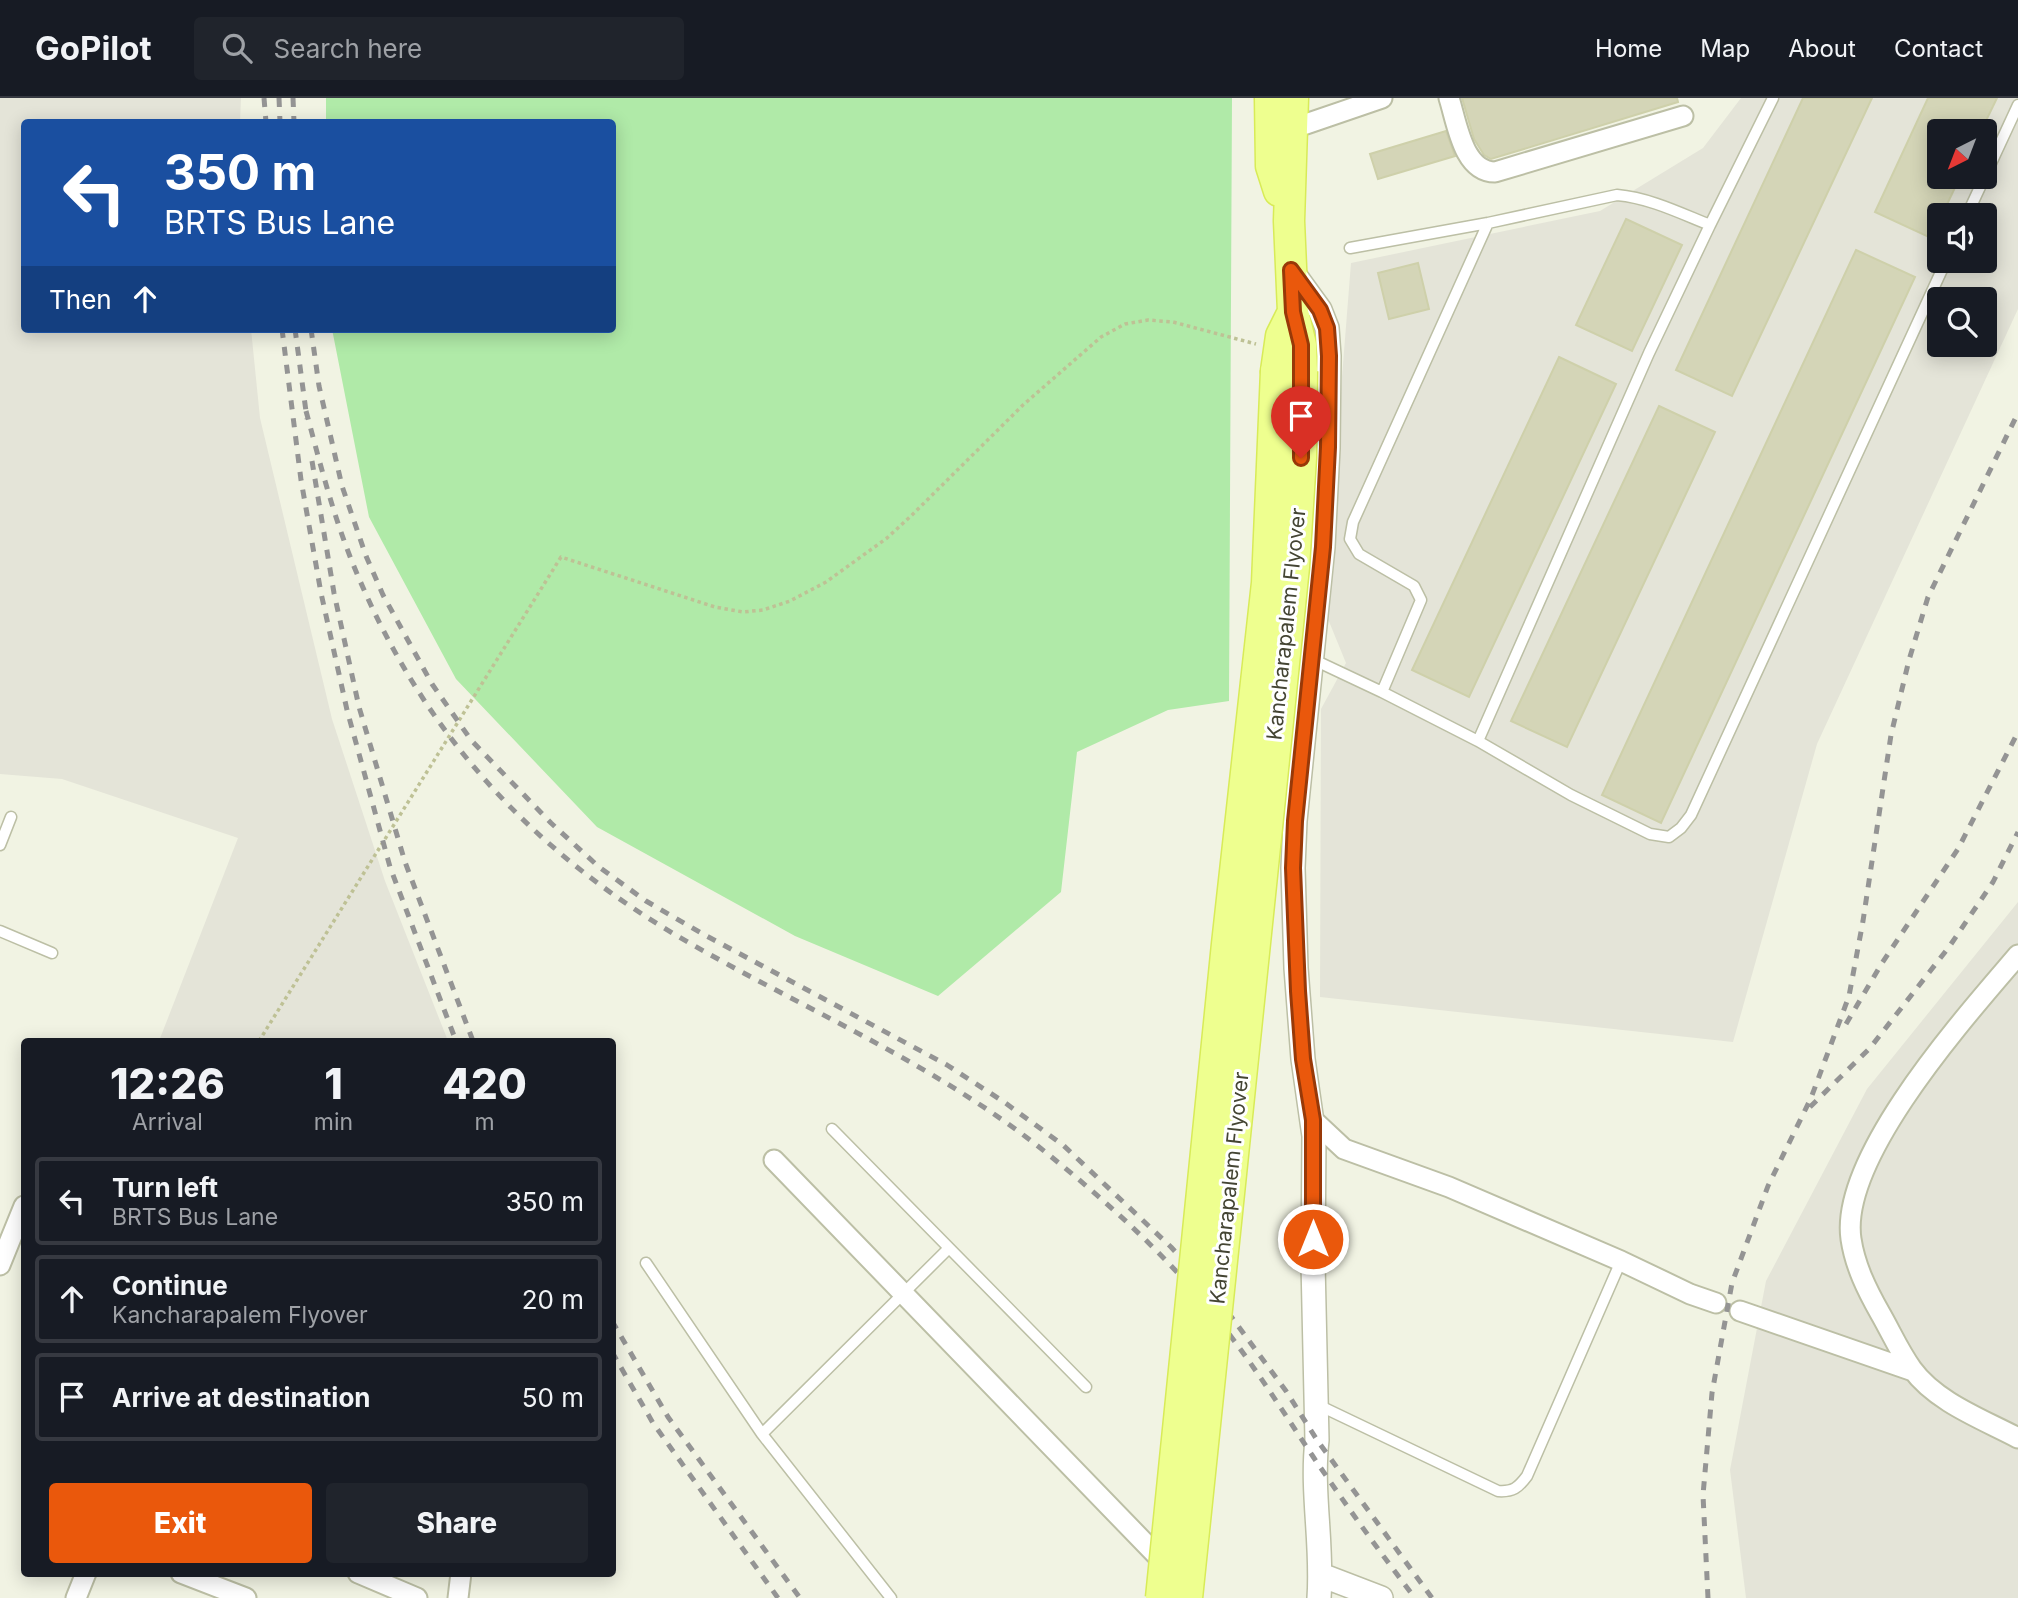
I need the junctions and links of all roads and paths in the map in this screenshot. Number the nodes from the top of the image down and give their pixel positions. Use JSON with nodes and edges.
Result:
{"nodes":[{"id":1,"x":1270,"y":98,"type":"edge"},
{"id":2,"x":1382,"y":98,"type":"edge"},
{"id":3,"x":1449,"y":98,"type":"edge"},
{"id":4,"x":1773,"y":98,"type":"edge"},
{"id":5,"x":2018,"y":105,"type":"edge"},
{"id":6,"x":1302,"y":107,"type":"edge"},
{"id":7,"x":1683,"y":116,"type":"dead end"},
{"id":8,"x":1973,"y":203,"type":"edge"},
{"id":9,"x":1289,"y":221,"type":"junction"},
{"id":10,"x":1488,"y":223,"type":"junction"},
{"id":11,"x":1710,"y":225,"type":"junction"},
{"id":12,"x":1350,"y":248,"type":"dead end"},
{"id":13,"x":1291,"y":270,"type":"junction"},
{"id":14,"x":1940,"y":273,"type":"edge"},
{"id":15,"x":1285,"y":364,"type":"junction"},
{"id":16,"x":1311,"y":659,"type":"junction"},
{"id":17,"x":1382,"y":692,"type":"junction"},
{"id":18,"x":1478,"y":741,"type":"junction"},
{"id":19,"x":11,"y":817,"type":"dead end"},
{"id":20,"x":0,"y":845,"type":"edge"},
{"id":21,"x":0,"y":931,"type":"edge"},
{"id":22,"x":52,"y":953,"type":"dead end"},
{"id":23,"x":2018,"y":955,"type":"edge"},
{"id":24,"x":261,"y":1038,"type":"edge"},
{"id":25,"x":1313,"y":1120,"type":"junction"},
{"id":26,"x":832,"y":1129,"type":"dead end"},
{"id":27,"x":1344,"y":1149,"type":"junction"},
{"id":28,"x":774,"y":1160,"type":"dead end"},
{"id":29,"x":1314,"y":1164,"type":"junction"},
{"id":30,"x":21,"y":1213,"type":"edge"},
{"id":31,"x":949,"y":1248,"type":"junction"},
{"id":32,"x":1621,"y":1261,"type":"junction"},
{"id":33,"x":646,"y":1263,"type":"dead end"},
{"id":34,"x":0,"y":1265,"type":"edge"},
{"id":35,"x":904,"y":1293,"type":"junction"},
{"id":36,"x":1716,"y":1303,"type":"dead end"},
{"id":37,"x":1740,"y":1311,"type":"dead end"},
{"id":38,"x":1913,"y":1371,"type":"junction"},
{"id":39,"x":1086,"y":1387,"type":"dead end"},
{"id":40,"x":1315,"y":1404,"type":"junction"},
{"id":41,"x":762,"y":1434,"type":"junction"},
{"id":42,"x":2018,"y":1438,"type":"edge"},
{"id":43,"x":84,"y":1577,"type":"edge"},
{"id":44,"x":191,"y":1577,"type":"edge"},
{"id":45,"x":367,"y":1577,"type":"edge"},
{"id":46,"x":461,"y":1577,"type":"edge"},
{"id":47,"x":1320,"y":1587,"type":"edge"},
{"id":48,"x":76,"y":1598,"type":"edge"},
{"id":49,"x":246,"y":1598,"type":"edge"},
{"id":50,"x":417,"y":1598,"type":"edge"},
{"id":51,"x":458,"y":1598,"type":"edge"},
{"id":52,"x":891,"y":1598,"type":"edge"},
{"id":53,"x":1161,"y":1598,"type":"edge"},
{"id":54,"x":1187,"y":1598,"type":"edge"},
{"id":55,"x":1197,"y":1598,"type":"edge"},
{"id":56,"x":1381,"y":1598,"type":"edge"}],
"edges":[{"from":1,"to":9,"type":"main road"},
{"from":2,"to":6,"type":"street"},
{"from":3,"to":7,"type":"street"},
{"from":4,"to":11,"type":"lane"},
{"from":5,"to":8,"type":"lane"},
{"from":6,"to":9,"type":"main road"},
{"from":9,"to":13,"type":"main road","name":"Kancharapalem Flyover"},
{"from":10,"to":11,"type":"lane"},
{"from":10,"to":12,"type":"lane"},
{"from":10,"to":17,"type":"lane"},
{"from":11,"to":18,"type":"lane"},
{"from":13,"to":15,"type":"main road","name":"Kancharapalem Flyover"},
{"from":13,"to":16,"type":"street"},
{"from":14,"to":18,"type":"lane"},
{"from":15,"to":24,"type":"path"},
{"from":15,"to":53,"type":"main road","name":"Kancharapalem Flyover","bridge":true},
{"from":15,"to":54,"type":"main road","name":"Kancharapalem Flyover","bridge":true},
{"from":16,"to":17,"type":"lane"},
{"from":16,"to":25,"type":"street"},
{"from":17,"to":18,"type":"lane"},
{"from":19,"to":20,"type":"lane"},
{"from":21,"to":22,"type":"lane"},
{"from":23,"to":38,"type":"street"},
{"from":25,"to":27,"type":"street"},
{"from":25,"to":29,"type":"street"},
{"from":26,"to":31,"type":"lane"},
{"from":27,"to":29,"type":"street"},
{"from":27,"to":32,"type":"street"},
{"from":28,"to":35,"type":"street"},
{"from":29,"to":40,"type":"street"},
{"from":30,"to":34,"type":"street"},
{"from":31,"to":35,"type":"lane"},
{"from":31,"to":39,"type":"lane"},
{"from":32,"to":36,"type":"street"},
{"from":32,"to":40,"type":"lane"},
{"from":33,"to":41,"type":"lane"},
{"from":35,"to":41,"type":"lane"},
{"from":35,"to":55,"type":"street"},
{"from":37,"to":38,"type":"street"},
{"from":38,"to":42,"type":"street"},
{"from":40,"to":47,"type":"street"},
{"from":41,"to":52,"type":"lane"},
{"from":43,"to":48,"type":"street"},
{"from":44,"to":49,"type":"street"},
{"from":45,"to":50,"type":"street"},
{"from":46,"to":51,"type":"street"},
{"from":47,"to":56,"type":"street"}]}
